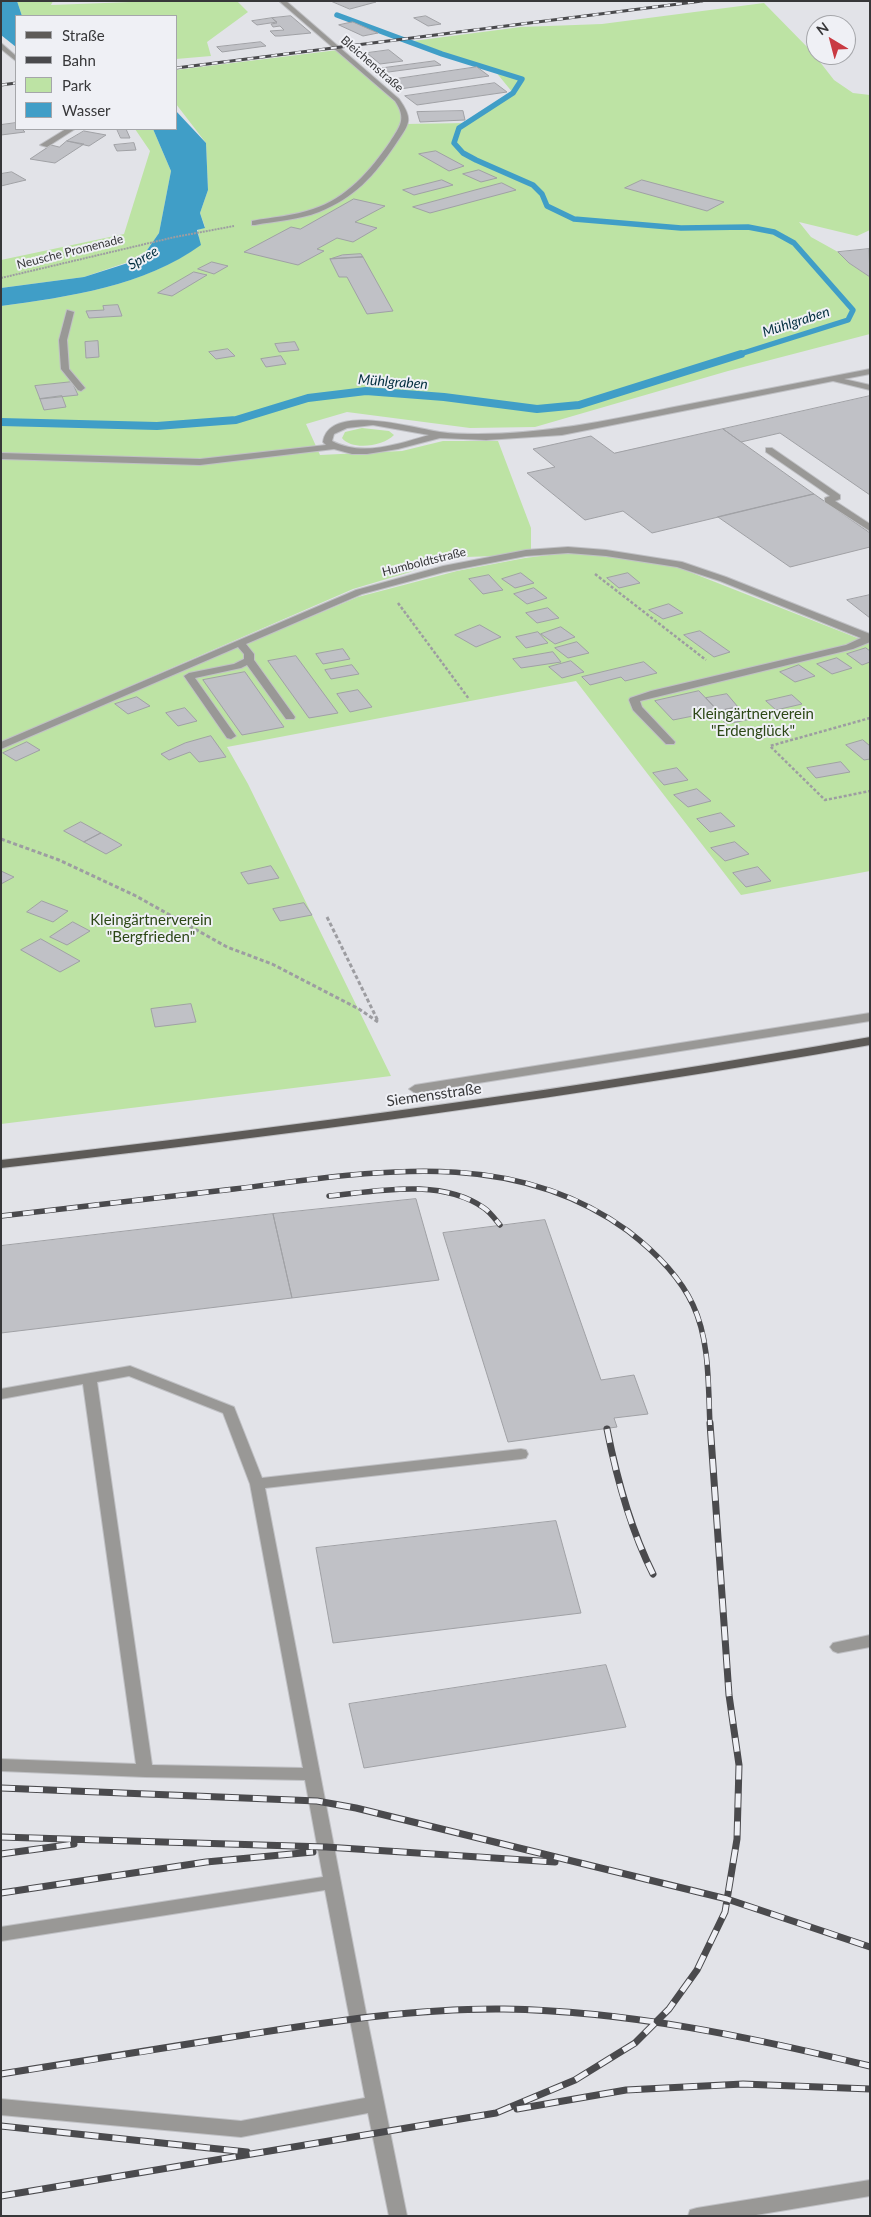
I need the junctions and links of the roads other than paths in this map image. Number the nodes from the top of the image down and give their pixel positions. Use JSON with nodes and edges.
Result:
{"nodes":[{"id":1,"x":282,"y":1,"type":"edge"},
{"id":2,"x":1,"y":45,"type":"edge"},
{"id":3,"x":15,"y":58,"type":"edge"},
{"id":4,"x":69,"y":130,"type":"edge"},
{"id":5,"x":44,"y":145,"type":"dead end"},
{"id":6,"x":255,"y":223,"type":"dead end"},
{"id":7,"x":70,"y":312,"type":"dead end"},
{"id":8,"x":870,"y":371,"type":"edge"},
{"id":9,"x":831,"y":378,"type":"junction"},
{"id":10,"x":81,"y":388,"type":"dead end"},
{"id":11,"x":870,"y":388,"type":"edge"},
{"id":12,"x":440,"y":435,"type":"junction"},
{"id":13,"x":333,"y":446,"type":"junction"},
{"id":14,"x":769,"y":450,"type":"dead end"},
{"id":15,"x":1,"y":456,"type":"edge"},
{"id":16,"x":870,"y":528,"type":"edge"},
{"id":17,"x":870,"y":638,"type":"edge"},
{"id":18,"x":240,"y":643,"type":"junction"},
{"id":19,"x":249,"y":660,"type":"junction"},
{"id":20,"x":290,"y":717,"type":"dead end"},
{"id":21,"x":231,"y":736,"type":"dead end"},
{"id":22,"x":670,"y":742,"type":"dead end"},
{"id":23,"x":1,"y":746,"type":"edge"},
{"id":24,"x":870,"y":1017,"type":"edge"},
{"id":25,"x":870,"y":1041,"type":"edge"},
{"id":26,"x":416,"y":1089,"type":"dead end"},
{"id":27,"x":1,"y":1164,"type":"edge"},
{"id":28,"x":89,"y":1378,"type":"junction"},
{"id":29,"x":1,"y":1394,"type":"edge"},
{"id":30,"x":521,"y":1454,"type":"dead end"},
{"id":31,"x":257,"y":1484,"type":"junction"},
{"id":32,"x":870,"y":1641,"type":"edge"},
{"id":33,"x":838,"y":1647,"type":"dead end"},
{"id":34,"x":1,"y":1765,"type":"edge"},
{"id":35,"x":145,"y":1771,"type":"junction"},
{"id":36,"x":312,"y":1774,"type":"junction"},
{"id":37,"x":332,"y":1882,"type":"junction"},
{"id":38,"x":1,"y":1934,"type":"edge"},
{"id":39,"x":375,"y":2104,"type":"junction"},
{"id":40,"x":1,"y":2107,"type":"edge"},
{"id":41,"x":870,"y":2188,"type":"edge"},
{"id":42,"x":398,"y":2216,"type":"edge"},
{"id":43,"x":697,"y":2216,"type":"edge"}],
"edges":[{"from":1,"to":6,"type":"street","name":"Bleichenstraße"},
{"from":2,"to":3,"type":"street"},
{"from":4,"to":5,"type":"street"},
{"from":7,"to":10,"type":"street"},
{"from":8,"to":9,"type":"street"},
{"from":9,"to":11,"type":"street"},
{"from":9,"to":12,"type":"street"},
{"from":12,"to":13,"type":"street"},
{"from":12,"to":13,"type":"street"},
{"from":13,"to":15,"type":"street"},
{"from":14,"to":16,"type":"street"},
{"from":17,"to":18,"type":"street","name":"Humboldtstraße"},
{"from":17,"to":22,"type":"street"},
{"from":18,"to":19,"type":"street"},
{"from":18,"to":23,"type":"street","name":"Humboldtstraße"},
{"from":19,"to":20,"type":"street"},
{"from":19,"to":21,"type":"street"},
{"from":24,"to":26,"type":"street"},
{"from":25,"to":27,"type":"main road","name":"Siemensstraße"},
{"from":28,"to":29,"type":"street"},
{"from":28,"to":31,"type":"street"},
{"from":28,"to":35,"type":"street"},
{"from":30,"to":31,"type":"street"},
{"from":31,"to":36,"type":"street"},
{"from":32,"to":33,"type":"street"},
{"from":34,"to":35,"type":"street"},
{"from":35,"to":36,"type":"street"},
{"from":36,"to":37,"type":"street"},
{"from":37,"to":38,"type":"street"},
{"from":37,"to":39,"type":"street"},
{"from":39,"to":40,"type":"street"},
{"from":39,"to":42,"type":"street"},
{"from":41,"to":43,"type":"street"}]}
